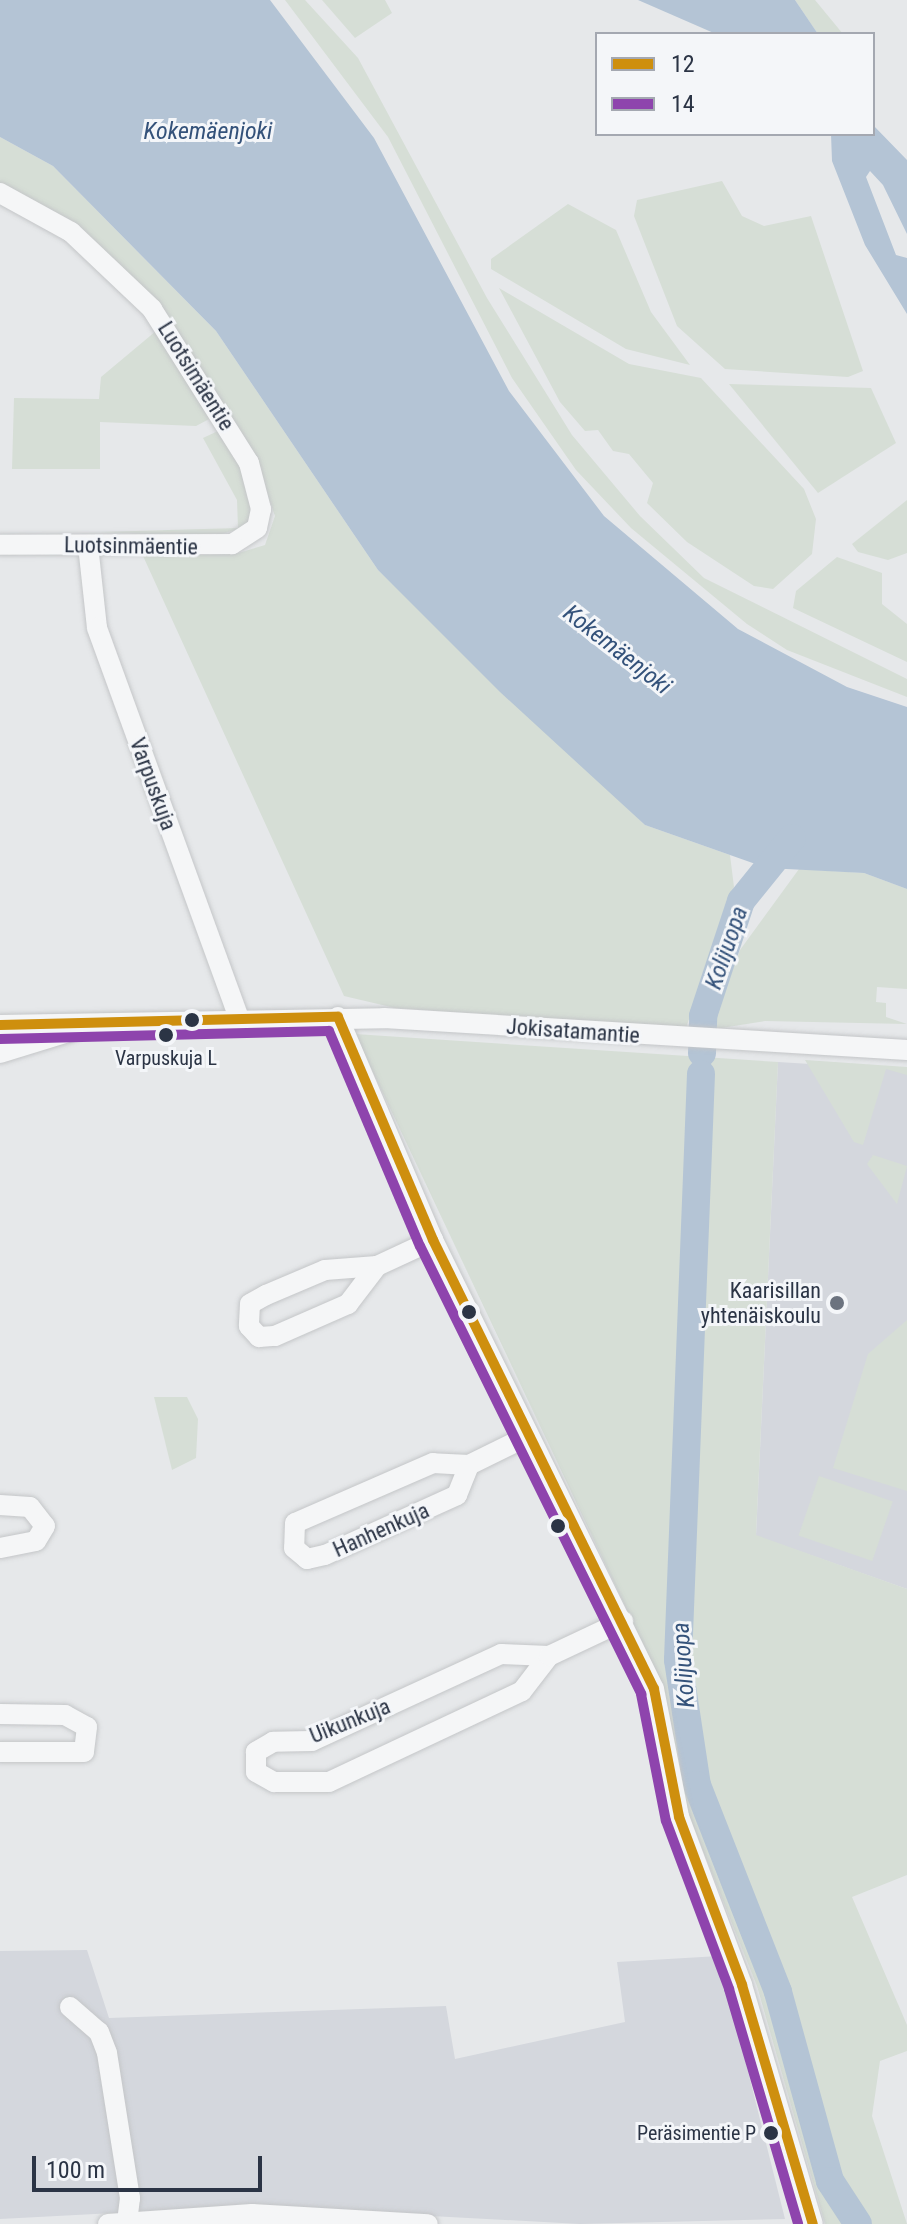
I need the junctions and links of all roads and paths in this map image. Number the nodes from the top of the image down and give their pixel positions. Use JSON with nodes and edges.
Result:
{"nodes":[{"id":1,"x":2,"y":199,"type":"edge"},
{"id":2,"x":257,"y":528,"type":"joint"},
{"id":3,"x":0,"y":545,"type":"edge"},
{"id":4,"x":88,"y":545,"type":"junction"},
{"id":5,"x":338,"y":1017,"type":"junction"},
{"id":6,"x":239,"y":1019,"type":"junction"},
{"id":7,"x":0,"y":1025,"type":"edge"},
{"id":8,"x":83,"y":1028,"type":"junction"},
{"id":9,"x":907,"y":1050,"type":"edge"},
{"id":10,"x":0,"y":1053,"type":"edge"},
{"id":11,"x":433,"y":1240,"type":"junction"},
{"id":12,"x":377,"y":1266,"type":"junction"},
{"id":13,"x":526,"y":1437,"type":"junction"},
{"id":14,"x":469,"y":1465,"type":"junction"},
{"id":15,"x":0,"y":1505,"type":"edge"},
{"id":16,"x":0,"y":1548,"type":"edge"},
{"id":17,"x":623,"y":1621,"type":"junction"},
{"id":18,"x":549,"y":1656,"type":"junction"},
{"id":19,"x":0,"y":1714,"type":"edge"},
{"id":20,"x":0,"y":1752,"type":"edge"},
{"id":21,"x":70,"y":2007,"type":"dead end"},
{"id":22,"x":108,"y":2224,"type":"edge"},
{"id":23,"x":127,"y":2224,"type":"edge"},
{"id":24,"x":428,"y":2224,"type":"edge"},
{"id":25,"x":813,"y":2224,"type":"edge"}],
"edges":[{"from":1,"to":2,"type":"street","name":"Luotsimäentie"},
{"from":2,"to":4,"type":"street","name":"Luotsinmäentie"},
{"from":3,"to":4,"type":"street","name":"Luotsinmäentie"},
{"from":4,"to":6,"type":"street","name":"Varpuskuja"},
{"from":5,"to":6,"type":"street","name":"Jokisatamantie"},
{"from":5,"to":9,"type":"street","name":"Jokisatamantie"},
{"from":5,"to":11,"type":"street"},
{"from":6,"to":8,"type":"street","name":"Jokisatamantie"},
{"from":7,"to":8,"type":"street"},
{"from":8,"to":10,"type":"street"},
{"from":11,"to":12,"type":"street"},
{"from":11,"to":13,"type":"street"},
{"from":12,"to":12,"type":"street"},
{"from":13,"to":14,"type":"street","name":"Hanhenkuja"},
{"from":13,"to":17,"type":"street"},
{"from":14,"to":14,"type":"street","name":"Hanhenkuja"},
{"from":15,"to":16,"type":"street"},
{"from":17,"to":18,"type":"street","name":"Uikunkuja"},
{"from":17,"to":25,"type":"street"},
{"from":18,"to":18,"type":"street","name":"Uikunkuja"},
{"from":19,"to":20,"type":"street"},
{"from":21,"to":23,"type":"street"},
{"from":22,"to":23,"type":"street"},
{"from":23,"to":24,"type":"street"}]}
